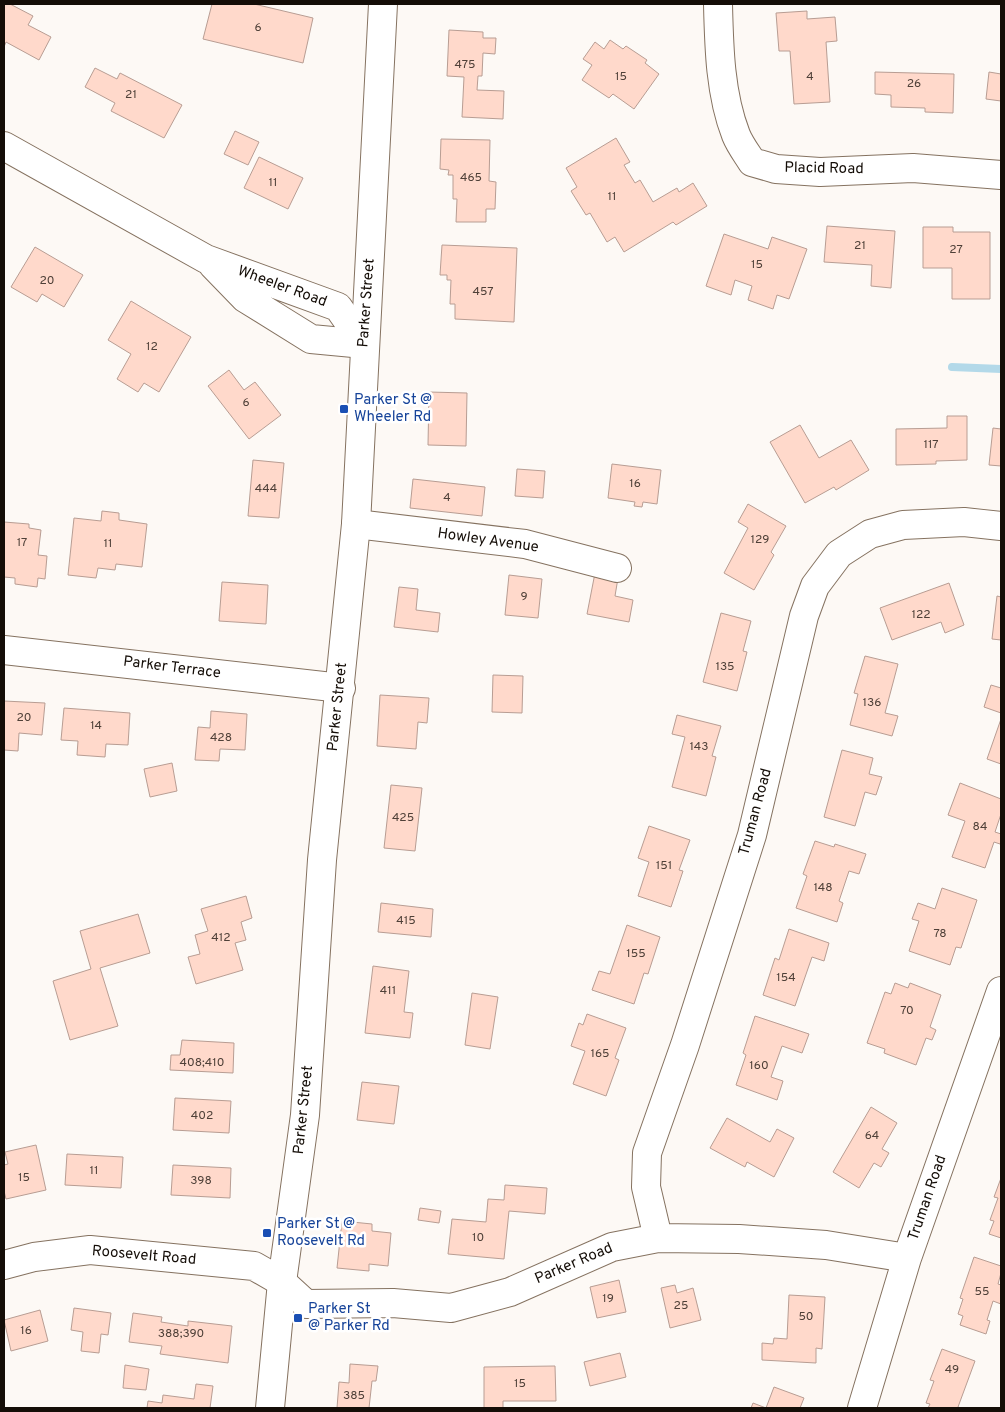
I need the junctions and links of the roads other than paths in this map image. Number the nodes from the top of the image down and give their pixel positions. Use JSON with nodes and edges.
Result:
{"nodes":[{"id":1,"x":382,"y":4,"type":"edge"},
{"id":2,"x":718,"y":4,"type":"edge"},
{"id":3,"x":4,"y":146,"type":"edge"},
{"id":4,"x":1001,"y":175,"type":"edge"},
{"id":5,"x":206,"y":259,"type":"junction"},
{"id":6,"x":364,"y":344,"type":"junction"},
{"id":7,"x":356,"y":524,"type":"junction"},
{"id":8,"x":1001,"y":526,"type":"edge"},
{"id":9,"x":617,"y":568,"type":"dead end"},
{"id":10,"x":4,"y":650,"type":"edge"},
{"id":11,"x":341,"y":688,"type":"junction"},
{"id":12,"x":1001,"y":991,"type":"edge"},
{"id":13,"x":658,"y":1238,"type":"junction"},
{"id":14,"x":907,"y":1258,"type":"junction"},
{"id":15,"x":4,"y":1265,"type":"edge"},
{"id":16,"x":282,"y":1282,"type":"junction"},
{"id":17,"x":270,"y":1408,"type":"edge"},
{"id":18,"x":862,"y":1408,"type":"edge"}],
"edges":[{"from":1,"to":6,"type":"street","name":"Parker Street"},
{"from":2,"to":4,"type":"street","name":"Placid Road"},
{"from":3,"to":5,"type":"street","name":"Wheeler Road"},
{"from":5,"to":6,"type":"street","name":"Wheeler Road"},
{"from":5,"to":6,"type":"street","name":"Wheeler Road"},
{"from":6,"to":7,"type":"street","name":"Parker Street"},
{"from":7,"to":9,"type":"street","name":"Howley Avenue"},
{"from":7,"to":11,"type":"street","name":"Parker Street"},
{"from":8,"to":13,"type":"street","name":"Truman Road"},
{"from":10,"to":11,"type":"street","name":"Parker Terrace"},
{"from":11,"to":16,"type":"street","name":"Parker Street"},
{"from":12,"to":14,"type":"street","name":"Truman Road"},
{"from":13,"to":14,"type":"street","name":"Parker Road"},
{"from":13,"to":16,"type":"street","name":"Parker Road"},
{"from":14,"to":18,"type":"street","name":"Truman Road"},
{"from":15,"to":16,"type":"street","name":"Roosevelt Road"},
{"from":16,"to":17,"type":"street","name":"Parker Street"}]}
